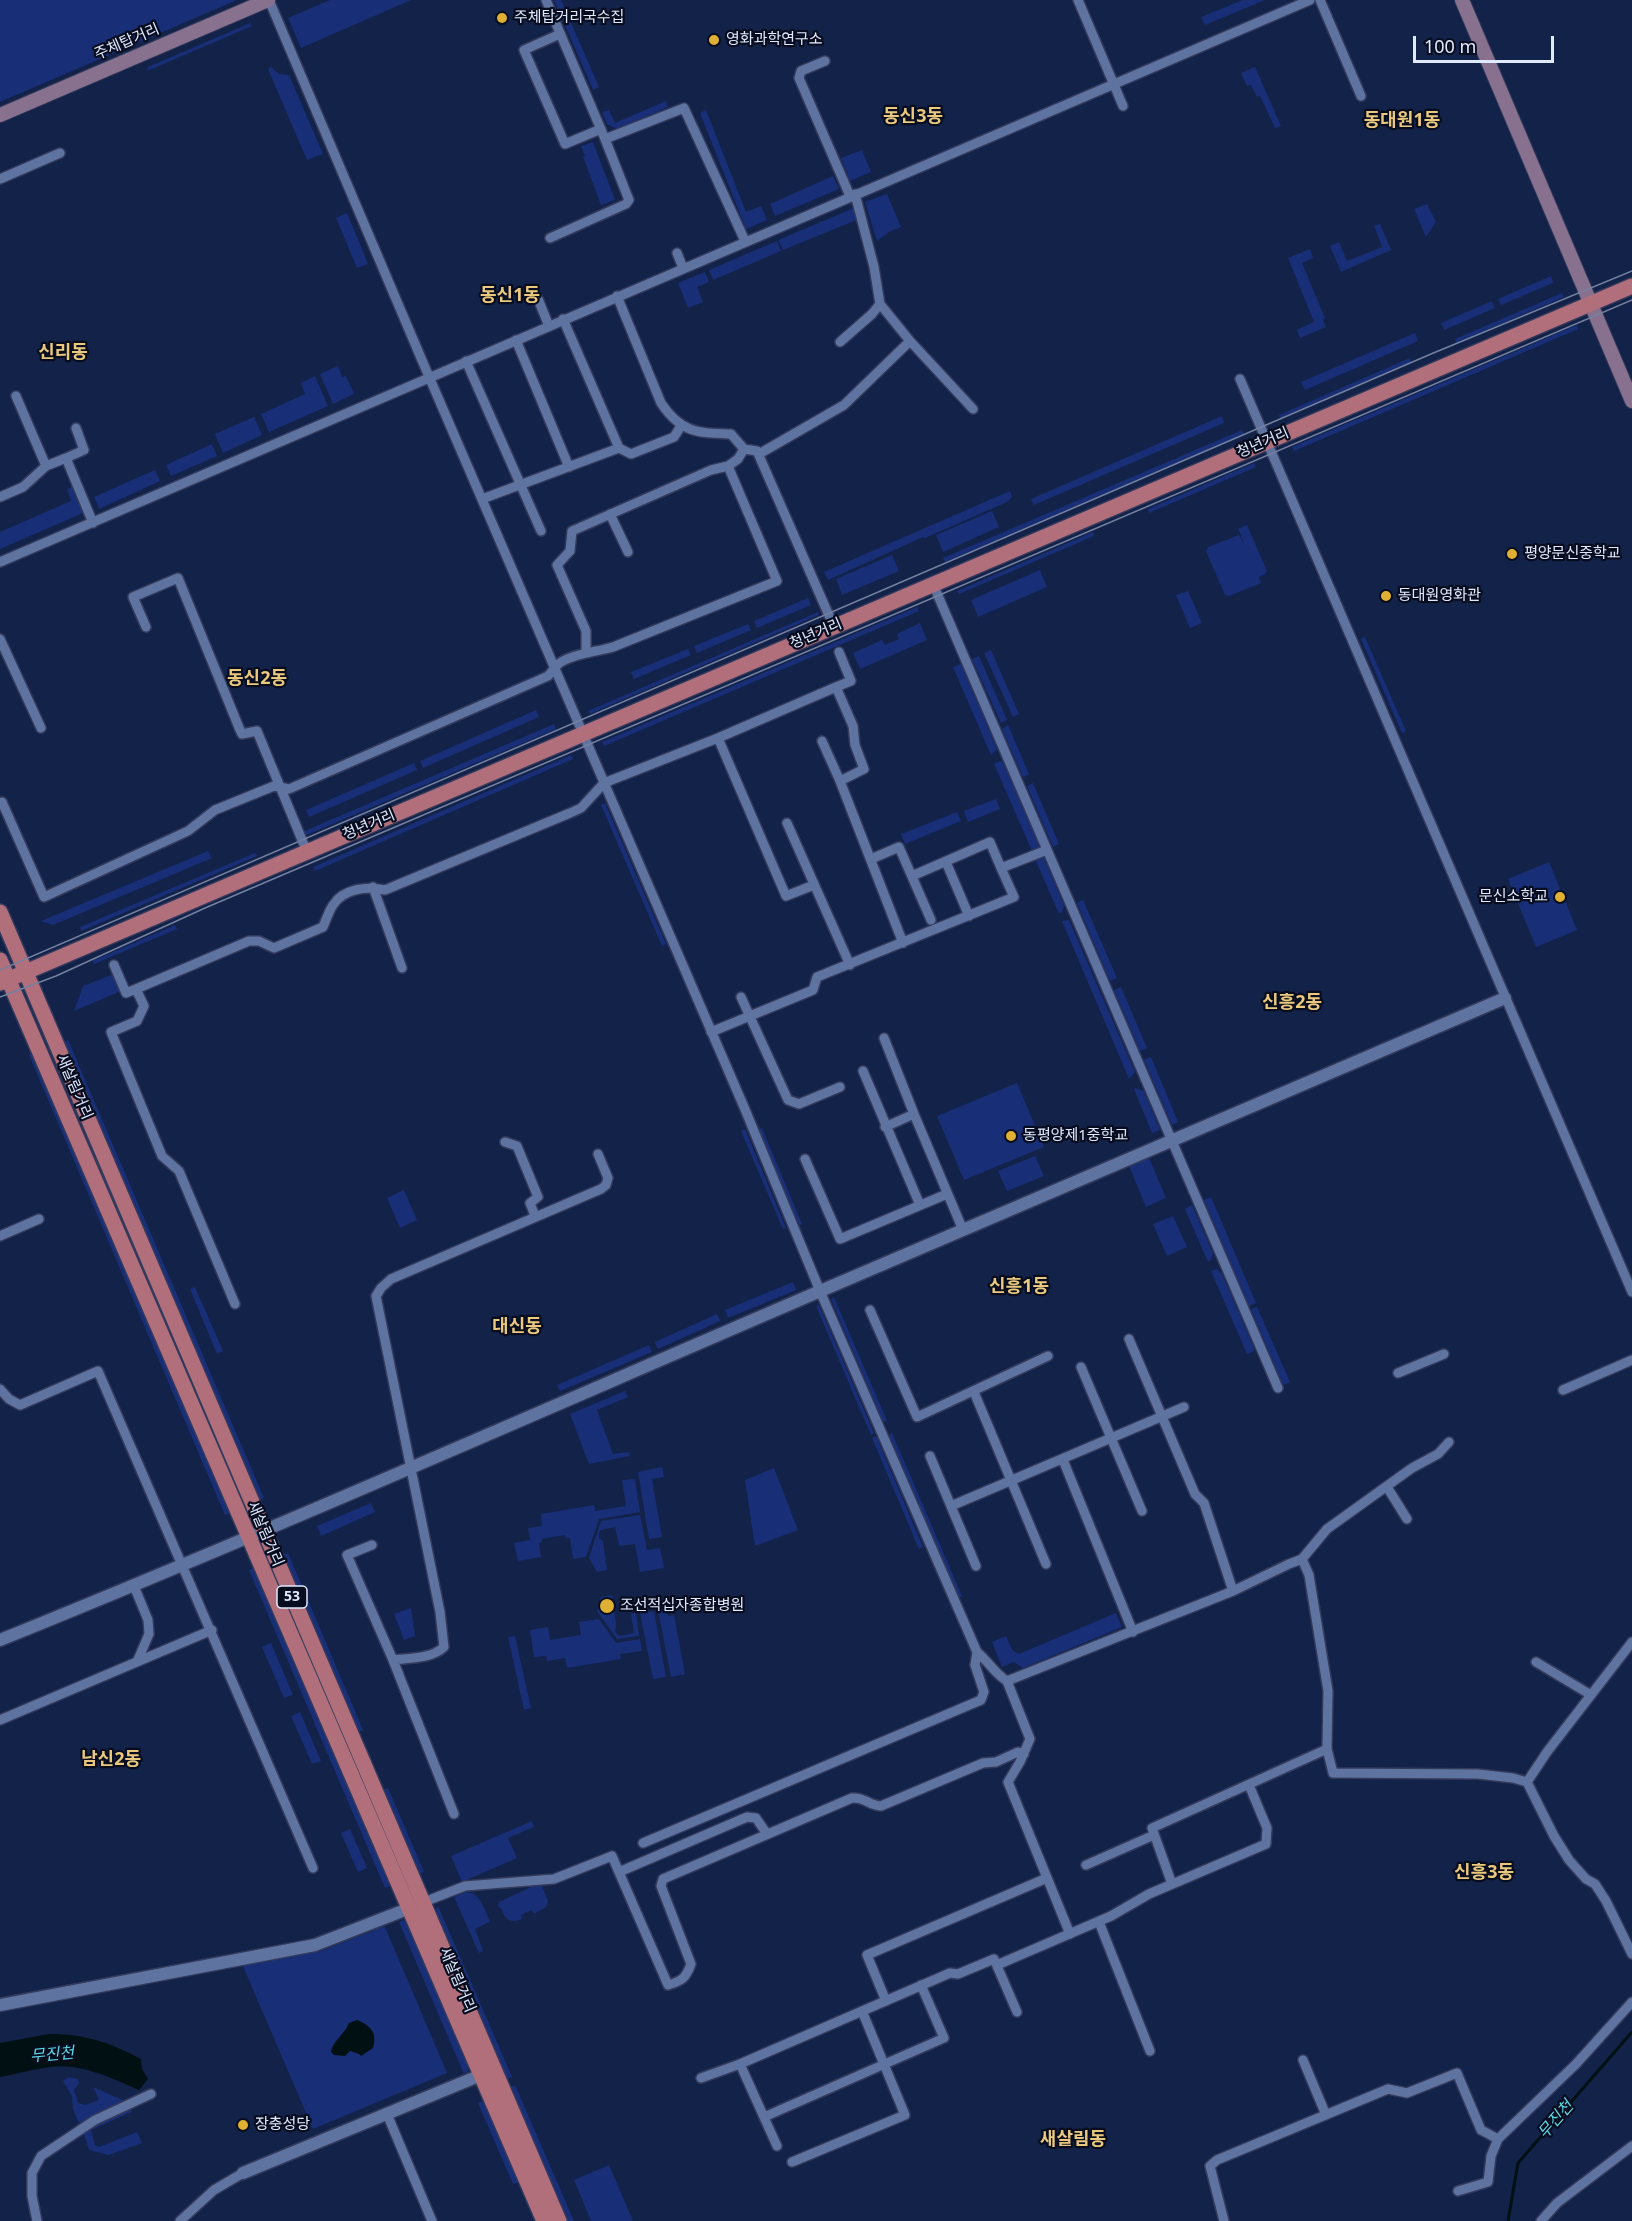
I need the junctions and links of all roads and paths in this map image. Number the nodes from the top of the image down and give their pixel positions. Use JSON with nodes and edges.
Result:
{"nodes":[{"id":1,"x":268,"y":0,"type":"edge"},
{"id":2,"x":546,"y":0,"type":"edge"},
{"id":3,"x":1078,"y":0,"type":"edge"},
{"id":4,"x":1310,"y":0,"type":"edge"},
{"id":5,"x":1320,"y":0,"type":"edge"},
{"id":6,"x":1462,"y":0,"type":"edge"},
{"id":7,"x":560,"y":34,"type":"junction"},
{"id":8,"x":825,"y":61,"type":"dead end"},
{"id":9,"x":1113,"y":83,"type":"junction"},
{"id":10,"x":1361,"y":96,"type":"dead end"},
{"id":11,"x":1123,"y":106,"type":"dead end"},
{"id":12,"x":0,"y":115,"type":"edge"},
{"id":13,"x":601,"y":129,"type":"junction"},
{"id":14,"x":605,"y":139,"type":"junction"},
{"id":15,"x":60,"y":153,"type":"dead end"},
{"id":16,"x":0,"y":179,"type":"edge"},
{"id":17,"x":852,"y":195,"type":"junction"},
{"id":18,"x":550,"y":238,"type":"dead end"},
{"id":19,"x":745,"y":241,"type":"junction"},
{"id":20,"x":677,"y":253,"type":"dead end"},
{"id":21,"x":683,"y":268,"type":"junction"},
{"id":22,"x":1632,"y":286,"type":"edge"},
{"id":23,"x":617,"y":296,"type":"junction"},
{"id":24,"x":538,"y":299,"type":"dead end"},
{"id":25,"x":1591,"y":303,"type":"junction"},
{"id":26,"x":880,"y":304,"type":"junction"},
{"id":27,"x":563,"y":319,"type":"junction"},
{"id":28,"x":549,"y":326,"type":"junction"},
{"id":29,"x":516,"y":340,"type":"junction"},
{"id":30,"x":840,"y":342,"type":"dead end"},
{"id":31,"x":910,"y":342,"type":"junction"},
{"id":32,"x":466,"y":361,"type":"junction"},
{"id":33,"x":429,"y":377,"type":"junction"},
{"id":34,"x":1240,"y":379,"type":"dead end"},
{"id":35,"x":16,"y":396,"type":"dead end"},
{"id":36,"x":1632,"y":401,"type":"edge"},
{"id":37,"x":973,"y":408,"type":"dead end"},
{"id":38,"x":681,"y":426,"type":"junction"},
{"id":39,"x":76,"y":428,"type":"dead end"},
{"id":40,"x":1266,"y":442,"type":"junction"},
{"id":41,"x":619,"y":448,"type":"junction"},
{"id":42,"x":744,"y":448,"type":"junction"},
{"id":43,"x":759,"y":454,"type":"junction"},
{"id":44,"x":66,"y":458,"type":"junction"},
{"id":45,"x":46,"y":466,"type":"junction"},
{"id":46,"x":728,"y":466,"type":"junction"},
{"id":47,"x":569,"y":467,"type":"junction"},
{"id":48,"x":520,"y":485,"type":"junction"},
{"id":49,"x":0,"y":497,"type":"edge"},
{"id":50,"x":482,"y":499,"type":"junction"},
{"id":51,"x":610,"y":513,"type":"junction"},
{"id":52,"x":93,"y":523,"type":"junction"},
{"id":53,"x":541,"y":531,"type":"dead end"},
{"id":54,"x":628,"y":552,"type":"dead end"},
{"id":55,"x":0,"y":562,"type":"edge"},
{"id":56,"x":933,"y":585,"type":"junction"},
{"id":57,"x":146,"y":627,"type":"dead end"},
{"id":58,"x":834,"y":627,"type":"junction"},
{"id":59,"x":0,"y":639,"type":"edge"},
{"id":60,"x":839,"y":652,"type":"dead end"},
{"id":61,"x":586,"y":653,"type":"junction"},
{"id":62,"x":554,"y":669,"type":"junction"},
{"id":63,"x":836,"y":687,"type":"junction"},
{"id":64,"x":41,"y":728,"type":"dead end"},
{"id":65,"x":583,"y":734,"type":"junction"},
{"id":66,"x":718,"y":738,"type":"junction"},
{"id":67,"x":822,"y":741,"type":"dead end"},
{"id":68,"x":840,"y":781,"type":"junction"},
{"id":69,"x":604,"y":783,"type":"junction"},
{"id":70,"x":280,"y":787,"type":"junction"},
{"id":71,"x":2,"y":801,"type":"dead end"},
{"id":72,"x":787,"y":823,"type":"dead end"},
{"id":73,"x":1047,"y":850,"type":"junction"},
{"id":74,"x":307,"y":852,"type":"junction"},
{"id":75,"x":871,"y":859,"type":"junction"},
{"id":76,"x":946,"y":862,"type":"junction"},
{"id":77,"x":1001,"y":868,"type":"junction"},
{"id":78,"x":912,"y":876,"type":"junction"},
{"id":79,"x":814,"y":885,"type":"junction"},
{"id":80,"x":373,"y":887,"type":"junction"},
{"id":81,"x":0,"y":912,"type":"edge"},
{"id":82,"x":969,"y":916,"type":"junction"},
{"id":83,"x":931,"y":920,"type":"dead end"},
{"id":84,"x":903,"y":943,"type":"junction"},
{"id":85,"x":0,"y":960,"type":"edge"},
{"id":86,"x":114,"y":964,"type":"dead end"},
{"id":87,"x":850,"y":965,"type":"junction"},
{"id":88,"x":402,"y":968,"type":"dead end"},
{"id":89,"x":26,"y":972,"type":"junction"},
{"id":90,"x":4,"y":981,"type":"edge"},
{"id":91,"x":136,"y":989,"type":"junction"},
{"id":92,"x":741,"y":997,"type":"dead end"},
{"id":93,"x":1505,"y":998,"type":"junction"},
{"id":94,"x":750,"y":1016,"type":"junction"},
{"id":95,"x":711,"y":1032,"type":"junction"},
{"id":96,"x":884,"y":1038,"type":"dead end"},
{"id":97,"x":863,"y":1071,"type":"dead end"},
{"id":98,"x":840,"y":1087,"type":"dead end"},
{"id":99,"x":914,"y":1114,"type":"junction"},
{"id":100,"x":885,"y":1127,"type":"junction"},
{"id":101,"x":1171,"y":1140,"type":"junction"},
{"id":102,"x":505,"y":1142,"type":"dead end"},
{"id":103,"x":598,"y":1154,"type":"dead end"},
{"id":104,"x":805,"y":1159,"type":"dead end"},
{"id":105,"x":947,"y":1194,"type":"junction"},
{"id":106,"x":920,"y":1205,"type":"junction"},
{"id":107,"x":535,"y":1216,"type":"junction"},
{"id":108,"x":39,"y":1219,"type":"dead end"},
{"id":109,"x":963,"y":1230,"type":"junction"},
{"id":110,"x":0,"y":1236,"type":"edge"},
{"id":111,"x":819,"y":1291,"type":"junction"},
{"id":112,"x":1632,"y":1292,"type":"edge"},
{"id":113,"x":235,"y":1304,"type":"dead end"},
{"id":114,"x":870,"y":1310,"type":"dead end"},
{"id":115,"x":1129,"y":1339,"type":"dead end"},
{"id":116,"x":1444,"y":1354,"type":"dead end"},
{"id":117,"x":1048,"y":1356,"type":"dead end"},
{"id":118,"x":1632,"y":1356,"type":"edge"},
{"id":119,"x":1081,"y":1367,"type":"dead end"},
{"id":120,"x":1398,"y":1373,"type":"dead end"},
{"id":121,"x":1278,"y":1388,"type":"dead end"},
{"id":122,"x":0,"y":1389,"type":"edge"},
{"id":123,"x":1563,"y":1390,"type":"dead end"},
{"id":124,"x":974,"y":1392,"type":"junction"},
{"id":125,"x":1184,"y":1407,"type":"dead end"},
{"id":126,"x":1161,"y":1417,"type":"junction"},
{"id":127,"x":1111,"y":1438,"type":"junction"},
{"id":128,"x":1449,"y":1442,"type":"dead end"},
{"id":129,"x":930,"y":1456,"type":"dead end"},
{"id":130,"x":1063,"y":1460,"type":"junction"},
{"id":131,"x":411,"y":1467,"type":"junction"},
{"id":132,"x":1012,"y":1481,"type":"junction"},
{"id":133,"x":1387,"y":1487,"type":"junction"},
{"id":134,"x":951,"y":1506,"type":"junction"},
{"id":135,"x":1142,"y":1511,"type":"dead end"},
{"id":136,"x":1407,"y":1519,"type":"dead end"},
{"id":137,"x":264,"y":1530,"type":"junction"},
{"id":138,"x":249,"y":1537,"type":"junction"},
{"id":139,"x":372,"y":1545,"type":"dead end"},
{"id":140,"x":1302,"y":1560,"type":"junction"},
{"id":141,"x":1046,"y":1564,"type":"dead end"},
{"id":142,"x":184,"y":1565,"type":"junction"},
{"id":143,"x":976,"y":1566,"type":"dead end"},
{"id":144,"x":134,"y":1586,"type":"junction"},
{"id":145,"x":1233,"y":1591,"type":"junction"},
{"id":146,"x":212,"y":1630,"type":"junction"},
{"id":147,"x":1133,"y":1632,"type":"junction"},
{"id":148,"x":0,"y":1640,"type":"edge"},
{"id":149,"x":1632,"y":1642,"type":"edge"},
{"id":150,"x":977,"y":1652,"type":"junction"},
{"id":151,"x":393,"y":1660,"type":"junction"},
{"id":152,"x":136,"y":1662,"type":"junction"},
{"id":153,"x":1536,"y":1662,"type":"dead end"},
{"id":154,"x":1007,"y":1681,"type":"junction"},
{"id":155,"x":1591,"y":1695,"type":"junction"},
{"id":156,"x":0,"y":1720,"type":"edge"},
{"id":157,"x":1327,"y":1749,"type":"junction"},
{"id":158,"x":1024,"y":1754,"type":"junction"},
{"id":159,"x":1527,"y":1782,"type":"junction"},
{"id":160,"x":1249,"y":1785,"type":"junction"},
{"id":161,"x":454,"y":1814,"type":"dead end"},
{"id":162,"x":767,"y":1834,"type":"junction"},
{"id":163,"x":1154,"y":1835,"type":"junction"},
{"id":164,"x":643,"y":1843,"type":"dead end"},
{"id":165,"x":1086,"y":1865,"type":"dead end"},
{"id":166,"x":313,"y":1868,"type":"dead end"},
{"id":167,"x":619,"y":1872,"type":"junction"},
{"id":168,"x":1047,"y":1878,"type":"junction"},
{"id":169,"x":1172,"y":1884,"type":"junction"},
{"id":170,"x":417,"y":1905,"type":"junction"},
{"id":171,"x":1099,"y":1922,"type":"junction"},
{"id":172,"x":1070,"y":1934,"type":"junction"},
{"id":173,"x":1632,"y":1954,"type":"edge"},
{"id":174,"x":997,"y":1965,"type":"junction"},
{"id":175,"x":921,"y":1985,"type":"junction"},
{"id":176,"x":886,"y":2001,"type":"junction"},
{"id":177,"x":1632,"y":2002,"type":"edge"},
{"id":178,"x":0,"y":2005,"type":"edge"},
{"id":179,"x":862,"y":2011,"type":"junction"},
{"id":180,"x":1017,"y":2012,"type":"dead end"},
{"id":181,"x":1150,"y":2051,"type":"dead end"},
{"id":182,"x":1303,"y":2060,"type":"dead end"},
{"id":183,"x":740,"y":2064,"type":"junction"},
{"id":184,"x":885,"y":2065,"type":"junction"},
{"id":185,"x":481,"y":2075,"type":"junction"},
{"id":186,"x":701,"y":2078,"type":"dead end"},
{"id":187,"x":151,"y":2094,"type":"dead end"},
{"id":188,"x":387,"y":2114,"type":"junction"},
{"id":189,"x":1326,"y":2115,"type":"junction"},
{"id":190,"x":764,"y":2117,"type":"junction"},
{"id":191,"x":1498,"y":2139,"type":"junction"},
{"id":192,"x":777,"y":2146,"type":"dead end"},
{"id":193,"x":1632,"y":2146,"type":"edge"},
{"id":194,"x":792,"y":2162,"type":"dead end"},
{"id":195,"x":243,"y":2173,"type":"joint"},
{"id":196,"x":1458,"y":2191,"type":"dead end"},
{"id":197,"x":37,"y":2221,"type":"edge"},
{"id":198,"x":180,"y":2221,"type":"edge"},
{"id":199,"x":432,"y":2221,"type":"edge"},
{"id":200,"x":544,"y":2221,"type":"edge"},
{"id":201,"x":559,"y":2221,"type":"edge"},
{"id":202,"x":1224,"y":2221,"type":"edge"},
{"id":203,"x":1541,"y":2221,"type":"edge"}],
"edges":[{"from":1,"to":12,"type":"main road","name":"주체탑거리"},
{"from":1,"to":33,"type":"street"},
{"from":2,"to":7,"type":"street"},
{"from":3,"to":9,"type":"street"},
{"from":4,"to":9,"type":"street"},
{"from":5,"to":10,"type":"street"},
{"from":6,"to":25,"type":"main road"},
{"from":7,"to":13,"type":"street"},
{"from":7,"to":13,"type":"street"},
{"from":8,"to":17,"type":"street"},
{"from":9,"to":11,"type":"street"},
{"from":9,"to":17,"type":"street"},
{"from":13,"to":14,"type":"street"},
{"from":14,"to":18,"type":"street"},
{"from":14,"to":19,"type":"street"},
{"from":15,"to":16,"type":"street"},
{"from":17,"to":19,"type":"street"},
{"from":17,"to":26,"type":"street"},
{"from":19,"to":21,"type":"street"},
{"from":20,"to":21,"type":"street"},
{"from":21,"to":23,"type":"street"},
{"from":22,"to":25,"type":"main road","name":"청년거리"},
{"from":23,"to":27,"type":"street"},
{"from":23,"to":38,"type":"street"},
{"from":24,"to":28,"type":"street"},
{"from":25,"to":36,"type":"main road"},
{"from":25,"to":40,"type":"main road","name":"청년거리"},
{"from":26,"to":30,"type":"street"},
{"from":26,"to":31,"type":"street"},
{"from":27,"to":28,"type":"street"},
{"from":27,"to":41,"type":"street"},
{"from":28,"to":29,"type":"street"},
{"from":29,"to":32,"type":"street"},
{"from":29,"to":47,"type":"street"},
{"from":31,"to":37,"type":"street"},
{"from":31,"to":43,"type":"street"},
{"from":32,"to":33,"type":"street"},
{"from":32,"to":48,"type":"street"},
{"from":33,"to":50,"type":"street"},
{"from":33,"to":52,"type":"street"},
{"from":34,"to":40,"type":"street"},
{"from":35,"to":45,"type":"street"},
{"from":38,"to":41,"type":"street"},
{"from":38,"to":42,"type":"street"},
{"from":39,"to":44,"type":"street"},
{"from":40,"to":56,"type":"main road","name":"청년거리"},
{"from":40,"to":93,"type":"street"},
{"from":41,"to":47,"type":"street"},
{"from":42,"to":43,"type":"street"},
{"from":42,"to":46,"type":"street"},
{"from":43,"to":58,"type":"street"},
{"from":44,"to":45,"type":"street"},
{"from":44,"to":52,"type":"street"},
{"from":45,"to":49,"type":"street"},
{"from":46,"to":51,"type":"street"},
{"from":46,"to":61,"type":"street"},
{"from":47,"to":48,"type":"street"},
{"from":48,"to":50,"type":"street"},
{"from":48,"to":53,"type":"street"},
{"from":50,"to":62,"type":"street"},
{"from":51,"to":54,"type":"street"},
{"from":51,"to":61,"type":"street"},
{"from":52,"to":55,"type":"street"},
{"from":56,"to":58,"type":"main road","name":"청년거리"},
{"from":56,"to":73,"type":"street"},
{"from":57,"to":70,"type":"street"},
{"from":58,"to":65,"type":"main road","name":"청년거리"},
{"from":59,"to":64,"type":"street"},
{"from":60,"to":63,"type":"street"},
{"from":61,"to":62,"type":"street"},
{"from":62,"to":65,"type":"street"},
{"from":62,"to":70,"type":"street"},
{"from":63,"to":66,"type":"street"},
{"from":63,"to":68,"type":"street"},
{"from":65,"to":69,"type":"street"},
{"from":65,"to":74,"type":"main road","name":"청년거리"},
{"from":66,"to":69,"type":"street"},
{"from":66,"to":79,"type":"street"},
{"from":67,"to":68,"type":"street"},
{"from":68,"to":75,"type":"street"},
{"from":69,"to":80,"type":"street"},
{"from":69,"to":95,"type":"street"},
{"from":70,"to":71,"type":"street"},
{"from":70,"to":74,"type":"street"},
{"from":72,"to":79,"type":"street"},
{"from":73,"to":77,"type":"street"},
{"from":73,"to":101,"type":"street"},
{"from":74,"to":89,"type":"main road","name":"청년거리"},
{"from":75,"to":78,"type":"street"},
{"from":75,"to":84,"type":"street"},
{"from":76,"to":77,"type":"street"},
{"from":76,"to":78,"type":"street"},
{"from":76,"to":82,"type":"street"},
{"from":77,"to":82,"type":"street"},
{"from":78,"to":83,"type":"street"},
{"from":79,"to":87,"type":"street"},
{"from":80,"to":88,"type":"street"},
{"from":80,"to":91,"type":"street"},
{"from":81,"to":89,"type":"main road","name":"새살림거리"},
{"from":82,"to":84,"type":"street"},
{"from":84,"to":87,"type":"street"},
{"from":85,"to":90,"type":"main road","name":"새살림거리"},
{"from":86,"to":91,"type":"street"},
{"from":87,"to":94,"type":"street"},
{"from":89,"to":90,"type":"main road","name":"청년거리"},
{"from":89,"to":137,"type":"main road","name":"새살림거리","number":"53"},
{"from":90,"to":138,"type":"main road","name":"새살림거리","number":"53"},
{"from":91,"to":113,"type":"street"},
{"from":92,"to":94,"type":"street"},
{"from":93,"to":101,"type":"street"},
{"from":93,"to":112,"type":"street"},
{"from":94,"to":95,"type":"street"},
{"from":94,"to":98,"type":"street"},
{"from":95,"to":111,"type":"street"},
{"from":96,"to":99,"type":"street"},
{"from":97,"to":100,"type":"street"},
{"from":99,"to":100,"type":"street"},
{"from":99,"to":105,"type":"street"},
{"from":100,"to":106,"type":"street"},
{"from":101,"to":109,"type":"street"},
{"from":101,"to":121,"type":"street"},
{"from":102,"to":107,"type":"street"},
{"from":103,"to":107,"type":"street"},
{"from":104,"to":106,"type":"street"},
{"from":105,"to":106,"type":"street"},
{"from":105,"to":109,"type":"street"},
{"from":107,"to":131,"type":"street"},
{"from":108,"to":110,"type":"street"},
{"from":109,"to":111,"type":"street"},
{"from":111,"to":131,"type":"street"},
{"from":111,"to":150,"type":"street"},
{"from":114,"to":124,"type":"street"},
{"from":115,"to":126,"type":"street"},
{"from":116,"to":120,"type":"street"},
{"from":117,"to":124,"type":"street"},
{"from":118,"to":123,"type":"street"},
{"from":119,"to":127,"type":"street"},
{"from":122,"to":142,"type":"street"},
{"from":124,"to":132,"type":"street"},
{"from":125,"to":126,"type":"street"},
{"from":126,"to":127,"type":"street"},
{"from":126,"to":145,"type":"street"},
{"from":127,"to":130,"type":"street"},
{"from":127,"to":135,"type":"street"},
{"from":128,"to":133,"type":"street"},
{"from":129,"to":134,"type":"street"},
{"from":130,"to":132,"type":"street"},
{"from":130,"to":147,"type":"street"},
{"from":131,"to":137,"type":"street"},
{"from":131,"to":151,"type":"street"},
{"from":132,"to":134,"type":"street"},
{"from":132,"to":141,"type":"street"},
{"from":133,"to":136,"type":"street"},
{"from":133,"to":140,"type":"street"},
{"from":134,"to":143,"type":"street"},
{"from":137,"to":138,"type":"street"},
{"from":137,"to":170,"type":"main road","name":"새살림거리","number":"53"},
{"from":138,"to":142,"type":"street"},
{"from":138,"to":170,"type":"main road","name":"새살림거리","number":"53"},
{"from":139,"to":151,"type":"street"},
{"from":140,"to":145,"type":"street"},
{"from":140,"to":157,"type":"street"},
{"from":142,"to":144,"type":"street"},
{"from":142,"to":146,"type":"street"},
{"from":144,"to":148,"type":"street"},
{"from":144,"to":152,"type":"street"},
{"from":145,"to":147,"type":"street"},
{"from":146,"to":152,"type":"street"},
{"from":146,"to":166,"type":"street"},
{"from":147,"to":154,"type":"street"},
{"from":149,"to":155,"type":"street"},
{"from":150,"to":154,"type":"street"},
{"from":150,"to":164,"type":"street"},
{"from":151,"to":161,"type":"street"},
{"from":152,"to":156,"type":"street"},
{"from":153,"to":155,"type":"street"},
{"from":154,"to":158,"type":"street"},
{"from":155,"to":159,"type":"street"},
{"from":157,"to":159,"type":"street"},
{"from":157,"to":160,"type":"street"},
{"from":158,"to":162,"type":"street"},
{"from":158,"to":168,"type":"street"},
{"from":159,"to":173,"type":"street"},
{"from":160,"to":163,"type":"street"},
{"from":160,"to":169,"type":"street"},
{"from":162,"to":167,"type":"street"},
{"from":162,"to":167,"type":"street"},
{"from":163,"to":165,"type":"street"},
{"from":163,"to":169,"type":"street"},
{"from":167,"to":170,"type":"street"},
{"from":168,"to":172,"type":"street"},
{"from":168,"to":176,"type":"street"},
{"from":169,"to":171,"type":"street"},
{"from":170,"to":178,"type":"street"},
{"from":170,"to":185,"type":"main road","name":"새살림거리","number":"53"},
{"from":170,"to":201,"type":"main road","name":"새살림거리","number":"53"},
{"from":171,"to":172,"type":"street"},
{"from":171,"to":181,"type":"street"},
{"from":172,"to":174,"type":"street"},
{"from":174,"to":175,"type":"street"},
{"from":174,"to":180,"type":"street"},
{"from":175,"to":176,"type":"street"},
{"from":175,"to":184,"type":"street"},
{"from":176,"to":179,"type":"street"},
{"from":177,"to":191,"type":"street"},
{"from":179,"to":183,"type":"street"},
{"from":179,"to":184,"type":"street"},
{"from":182,"to":189,"type":"street"},
{"from":183,"to":186,"type":"street"},
{"from":183,"to":190,"type":"street"},
{"from":184,"to":190,"type":"street"},
{"from":184,"to":194,"type":"street"},
{"from":185,"to":188,"type":"street"},
{"from":185,"to":200,"type":"main road","name":"새살림거리","number":"53"},
{"from":187,"to":197,"type":"street"},
{"from":188,"to":195,"type":"street"},
{"from":188,"to":199,"type":"street"},
{"from":189,"to":191,"type":"street"},
{"from":189,"to":202,"type":"street"},
{"from":190,"to":192,"type":"street"},
{"from":191,"to":196,"type":"street"},
{"from":193,"to":203,"type":"street"},
{"from":195,"to":198,"type":"street"}]}
